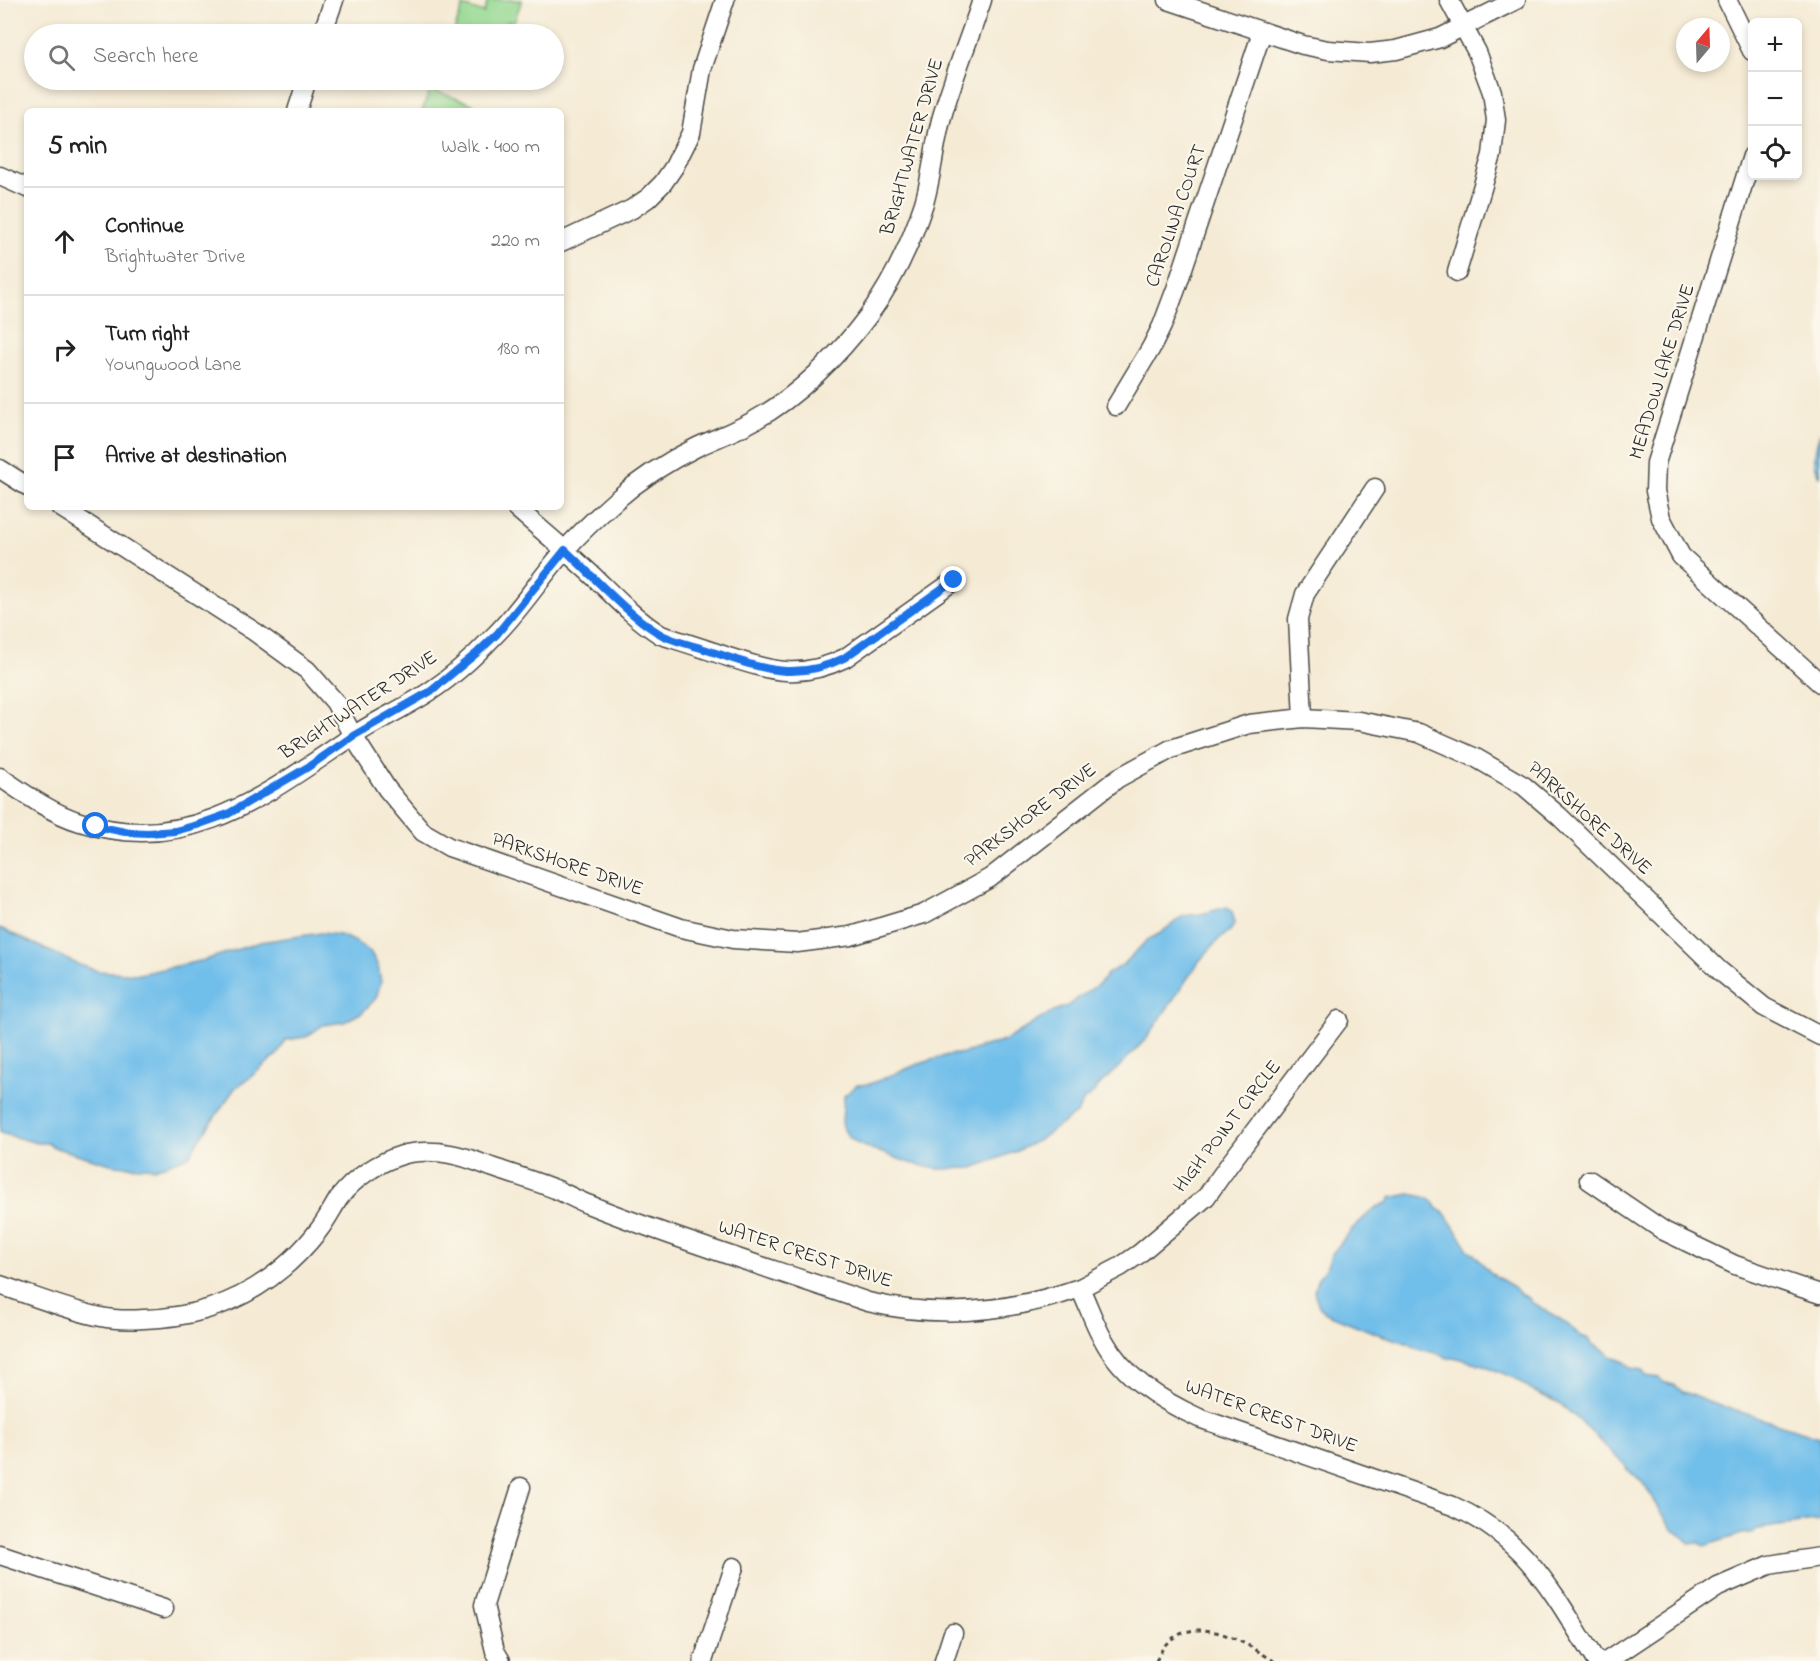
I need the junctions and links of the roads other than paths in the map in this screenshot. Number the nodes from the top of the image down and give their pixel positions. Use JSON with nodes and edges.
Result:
{"nodes":[{"id":1,"x":334,"y":0,"type":"edge"},
{"id":2,"x":725,"y":0,"type":"edge"},
{"id":3,"x":982,"y":0,"type":"edge"},
{"id":4,"x":1168,"y":0,"type":"edge"},
{"id":5,"x":1449,"y":0,"type":"edge"},
{"id":6,"x":1516,"y":0,"type":"edge"},
{"id":7,"x":1727,"y":0,"type":"edge"},
{"id":8,"x":326,"y":24,"type":"edge"},
{"id":9,"x":1463,"y":27,"type":"junction"},
{"id":10,"x":1262,"y":32,"type":"junction"},
{"id":11,"x":1748,"y":43,"type":"edge"},
{"id":12,"x":304,"y":90,"type":"edge"},
{"id":13,"x":298,"y":108,"type":"edge"},
{"id":14,"x":1748,"y":169,"type":"edge"},
{"id":15,"x":0,"y":176,"type":"edge"},
{"id":16,"x":24,"y":187,"type":"edge"},
{"id":17,"x":564,"y":241,"type":"edge"},
{"id":18,"x":1456,"y":272,"type":"dead end"},
{"id":19,"x":1116,"y":406,"type":"dead end"},
{"id":20,"x":0,"y":469,"type":"edge"},
{"id":21,"x":24,"y":484,"type":"edge"},
{"id":22,"x":1375,"y":488,"type":"dead end"},
{"id":23,"x":65,"y":510,"type":"edge"},
{"id":24,"x":518,"y":510,"type":"edge"},
{"id":25,"x":565,"y":550,"type":"junction"},
{"id":26,"x":954,"y":580,"type":"dead end"},
{"id":27,"x":1820,"y":683,"type":"edge"},
{"id":28,"x":1303,"y":718,"type":"junction"},
{"id":29,"x":353,"y":736,"type":"junction"},
{"id":30,"x":0,"y":777,"type":"edge"},
{"id":31,"x":1339,"y":1020,"type":"dead end"},
{"id":32,"x":1820,"y":1036,"type":"edge"},
{"id":33,"x":1589,"y":1180,"type":"dead end"},
{"id":34,"x":0,"y":1285,"type":"edge"},
{"id":35,"x":1080,"y":1288,"type":"junction"},
{"id":36,"x":1820,"y":1294,"type":"edge"},
{"id":37,"x":521,"y":1487,"type":"dead end"},
{"id":38,"x":0,"y":1555,"type":"edge"},
{"id":39,"x":1820,"y":1557,"type":"edge"},
{"id":40,"x":734,"y":1567,"type":"dead end"},
{"id":41,"x":164,"y":1609,"type":"dead end"},
{"id":42,"x":953,"y":1633,"type":"dead end"},
{"id":43,"x":501,"y":1661,"type":"edge"},
{"id":44,"x":703,"y":1661,"type":"edge"},
{"id":45,"x":944,"y":1661,"type":"edge"},
{"id":46,"x":1596,"y":1661,"type":"edge"},
{"id":47,"x":1608,"y":1661,"type":"edge"}],
"edges":[{"from":1,"to":8,"type":"street"},
{"from":2,"to":17,"type":"street"},
{"from":3,"to":25,"type":"street","name":"BRIGHTWATER DRIVE"},
{"from":4,"to":10,"type":"street"},
{"from":5,"to":9,"type":"street"},
{"from":6,"to":9,"type":"street"},
{"from":7,"to":11,"type":"street"},
{"from":9,"to":10,"type":"street"},
{"from":9,"to":18,"type":"street"},
{"from":10,"to":19,"type":"street","name":"CAROLINA COURT"},
{"from":12,"to":13,"type":"street"},
{"from":14,"to":27,"type":"street","name":"MEADOW LAKE DRIVE"},
{"from":15,"to":16,"type":"street"},
{"from":20,"to":21,"type":"street"},
{"from":22,"to":28,"type":"street"},
{"from":23,"to":29,"type":"street","name":"PARKSHORE DRIVE"},
{"from":24,"to":25,"type":"street"},
{"from":25,"to":26,"type":"street"},
{"from":25,"to":29,"type":"street","name":"BRIGHTWATER DRIVE"},
{"from":28,"to":29,"type":"street","name":"PARKSHORE DRIVE"},
{"from":28,"to":32,"type":"street","name":"PARKSHORE DRIVE"},
{"from":29,"to":30,"type":"street","name":"BRIGHTWATER DRIVE"},
{"from":31,"to":35,"type":"street","name":"HIGH POINT CIRCLE"},
{"from":33,"to":36,"type":"street"},
{"from":34,"to":35,"type":"street","name":"WATER CREST DRIVE"},
{"from":35,"to":46,"type":"street","name":"WATER CREST DRIVE"},
{"from":37,"to":43,"type":"street"},
{"from":38,"to":41,"type":"street"},
{"from":39,"to":47,"type":"street"},
{"from":40,"to":44,"type":"street"},
{"from":42,"to":45,"type":"street"}]}
